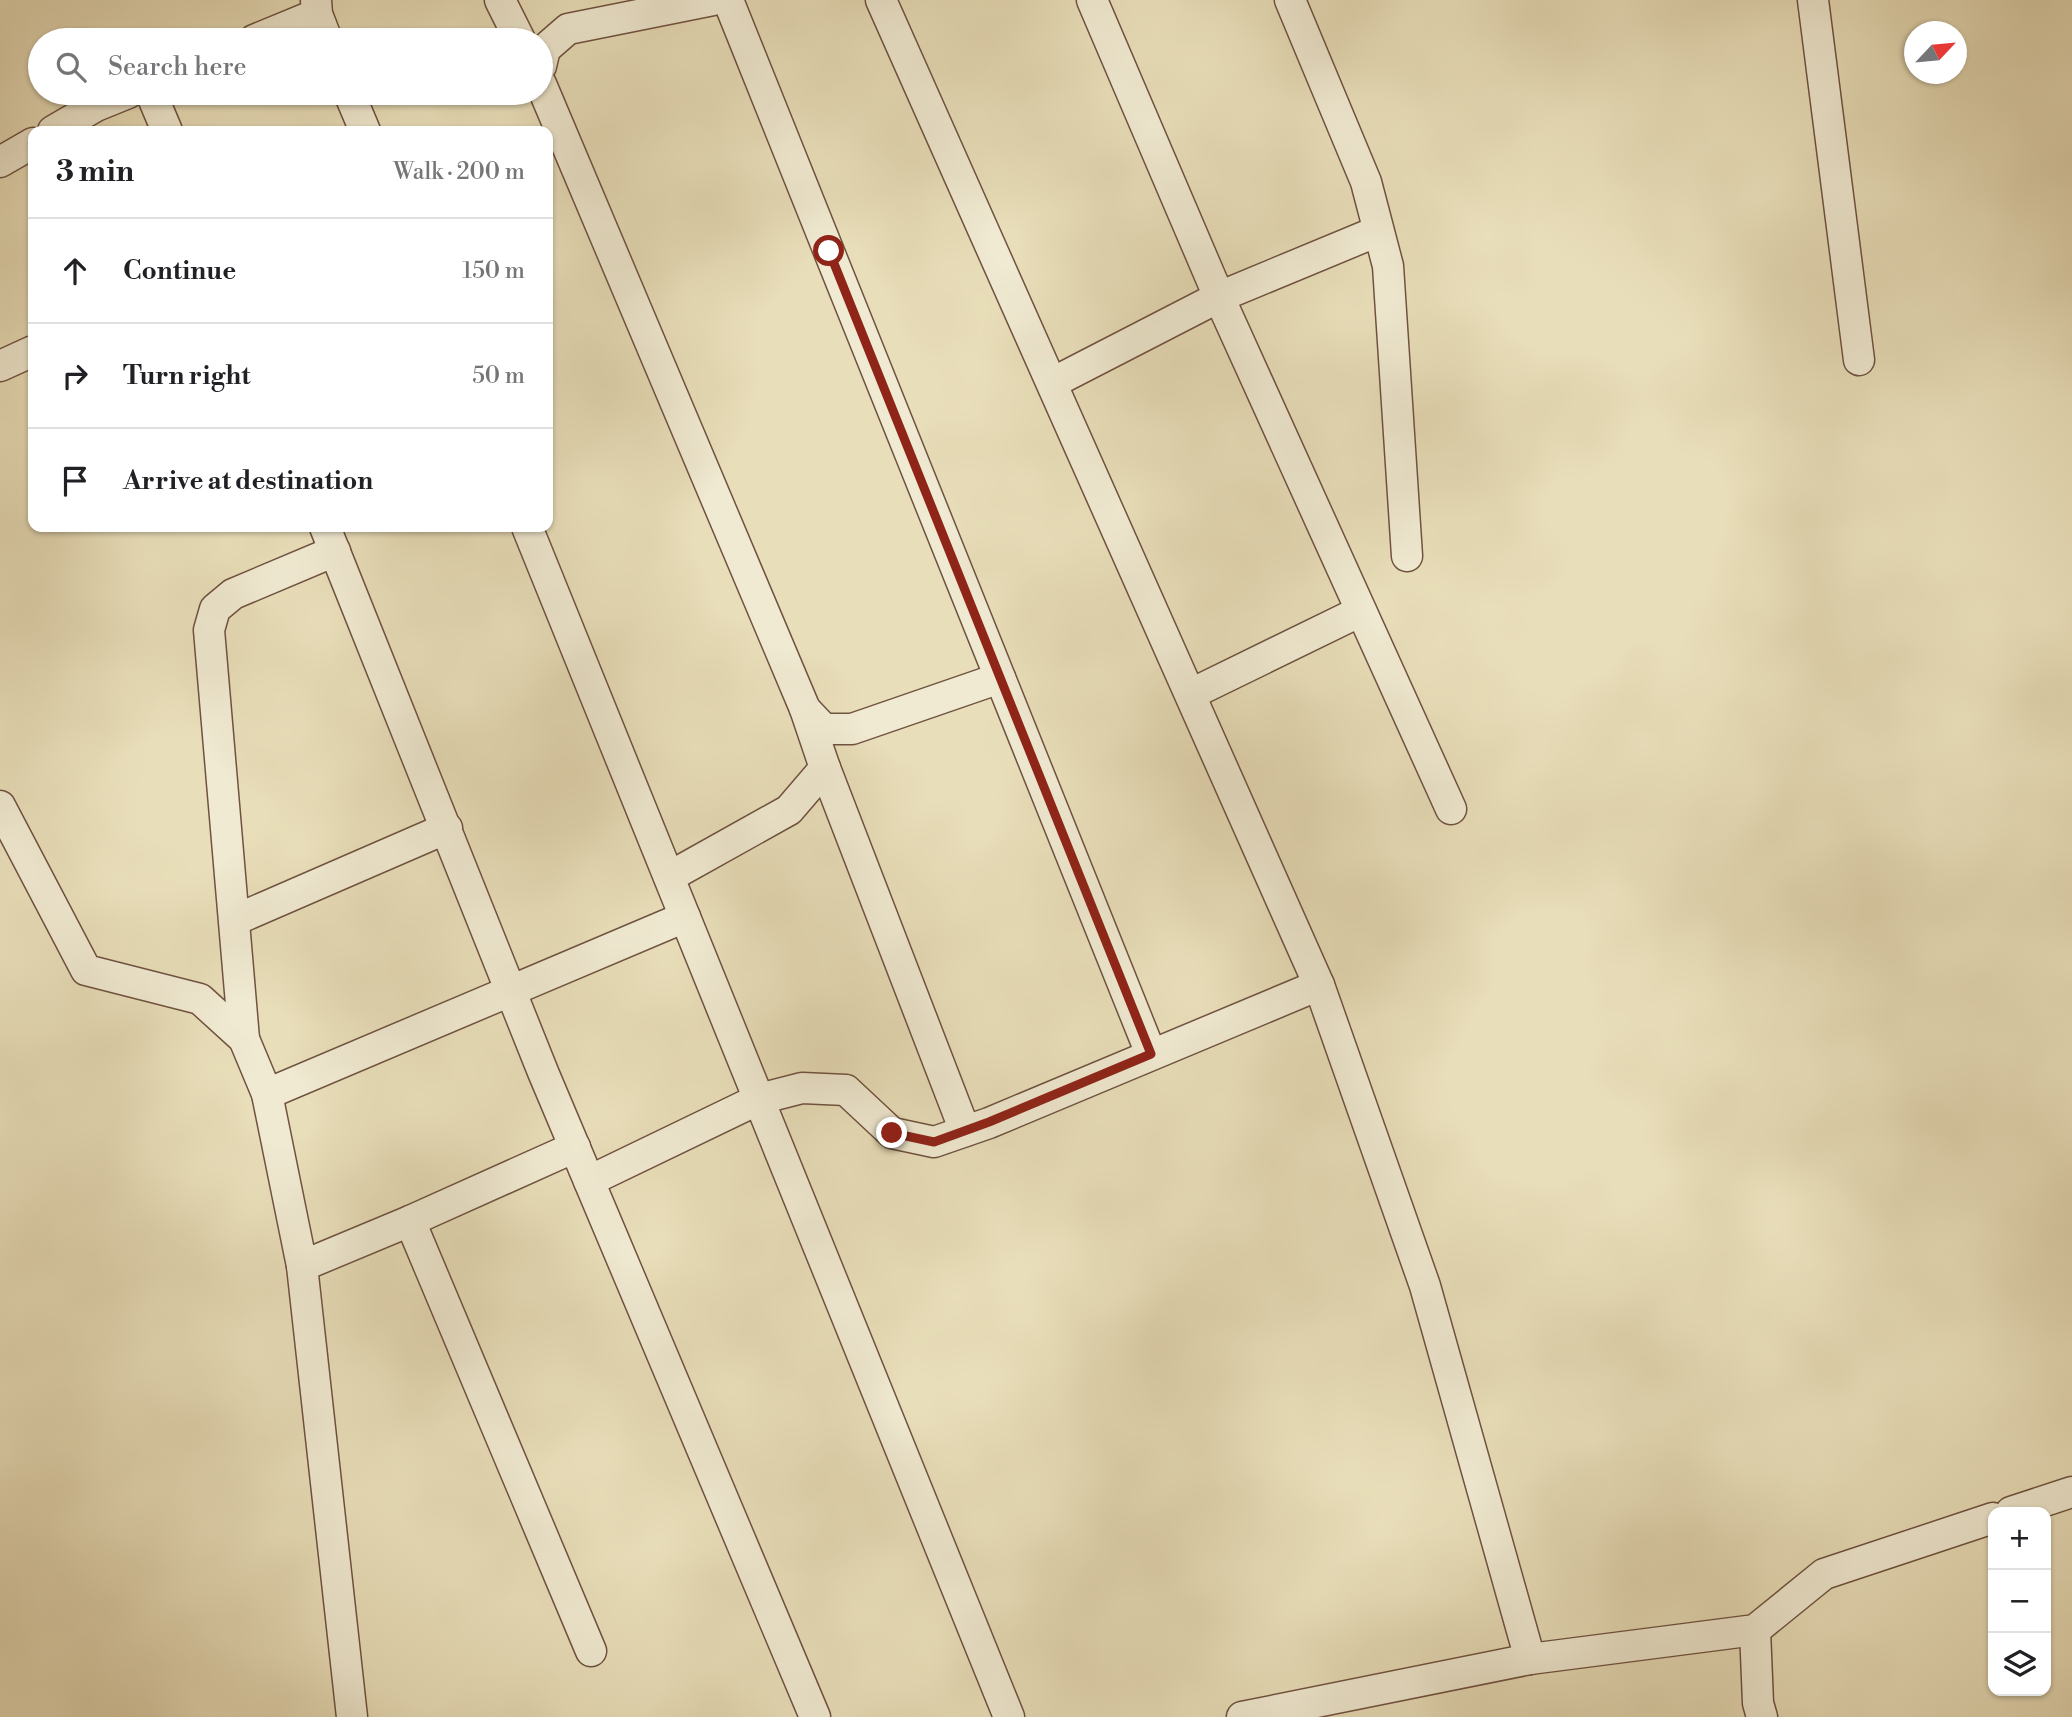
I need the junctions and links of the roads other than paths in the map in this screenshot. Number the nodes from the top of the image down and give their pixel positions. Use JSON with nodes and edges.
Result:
{"nodes":[{"id":1,"x":500,"y":0,"type":"edge"},
{"id":2,"x":713,"y":0,"type":"edge"},
{"id":3,"x":728,"y":0,"type":"edge"},
{"id":4,"x":881,"y":0,"type":"edge"},
{"id":5,"x":1092,"y":0,"type":"edge"},
{"id":6,"x":1290,"y":0,"type":"edge"},
{"id":7,"x":1813,"y":0,"type":"edge"},
{"id":8,"x":662,"y":5,"type":"edge"},
{"id":9,"x":320,"y":18,"type":"edge"},
{"id":10,"x":290,"y":28,"type":"edge"},
{"id":11,"x":514,"y":28,"type":"edge"},
{"id":12,"x":553,"y":42,"type":"edge"},
{"id":13,"x":98,"y":105,"type":"edge"},
{"id":14,"x":156,"y":105,"type":"edge"},
{"id":15,"x":354,"y":105,"type":"edge"},
{"id":16,"x":550,"y":105,"type":"edge"},
{"id":17,"x":62,"y":126,"type":"edge"},
{"id":18,"x":165,"y":126,"type":"edge"},
{"id":19,"x":363,"y":126,"type":"edge"},
{"id":20,"x":28,"y":146,"type":"edge"},
{"id":21,"x":0,"y":162,"type":"edge"},
{"id":22,"x":1378,"y":231,"type":"junction"},
{"id":23,"x":1219,"y":297,"type":"junction"},
{"id":24,"x":28,"y":353,"type":"edge"},
{"id":25,"x":1859,"y":360,"type":"dead end"},
{"id":26,"x":0,"y":366,"type":"edge"},
{"id":27,"x":1052,"y":383,"type":"junction"},
{"id":28,"x":529,"y":532,"type":"edge"},
{"id":29,"x":330,"y":539,"type":"edge"},
{"id":30,"x":1407,"y":556,"type":"dead end"},
{"id":31,"x":1361,"y":611,"type":"junction"},
{"id":32,"x":1000,"y":678,"type":"junction"},
{"id":33,"x":1191,"y":694,"type":"junction"},
{"id":34,"x":805,"y":709,"type":"junction"},
{"id":35,"x":825,"y":768,"type":"junction"},
{"id":36,"x":0,"y":806,"type":"edge"},
{"id":37,"x":1451,"y":809,"type":"dead end"},
{"id":38,"x":447,"y":828,"type":"junction"},
{"id":39,"x":669,"y":877,"type":"junction"},
{"id":40,"x":685,"y":917,"type":"junction"},
{"id":41,"x":235,"y":920,"type":"junction"},
{"id":42,"x":1320,"y":985,"type":"junction"},
{"id":43,"x":511,"y":991,"type":"junction"},
{"id":44,"x":244,"y":1039,"type":"junction"},
{"id":45,"x":1151,"y":1054,"type":"junction"},
{"id":46,"x":267,"y":1094,"type":"junction"},
{"id":47,"x":759,"y":1099,"type":"junction"},
{"id":48,"x":965,"y":1131,"type":"junction"},
{"id":49,"x":575,"y":1147,"type":"junction"},
{"id":50,"x":589,"y":1181,"type":"junction"},
{"id":51,"x":410,"y":1221,"type":"junction"},
{"id":52,"x":302,"y":1266,"type":"junction"},
{"id":53,"x":2072,"y":1492,"type":"edge"},
{"id":54,"x":2026,"y":1507,"type":"edge"},
{"id":55,"x":1988,"y":1520,"type":"edge"},
{"id":56,"x":1755,"y":1630,"type":"junction"},
{"id":57,"x":591,"y":1651,"type":"dead end"},
{"id":58,"x":1530,"y":1659,"type":"junction"},
{"id":59,"x":352,"y":1717,"type":"edge"},
{"id":60,"x":814,"y":1717,"type":"edge"},
{"id":61,"x":1009,"y":1717,"type":"edge"},
{"id":62,"x":1242,"y":1717,"type":"edge"},
{"id":63,"x":1762,"y":1717,"type":"edge"}],
"edges":[{"from":1,"to":11,"type":"street"},
{"from":2,"to":8,"type":"street"},
{"from":3,"to":32,"type":"street"},
{"from":4,"to":27,"type":"street"},
{"from":5,"to":23,"type":"street"},
{"from":6,"to":22,"type":"street"},
{"from":7,"to":25,"type":"street"},
{"from":8,"to":12,"type":"street"},
{"from":9,"to":10,"type":"street"},
{"from":13,"to":17,"type":"street"},
{"from":14,"to":18,"type":"street"},
{"from":15,"to":19,"type":"street"},
{"from":16,"to":34,"type":"street"},
{"from":20,"to":21,"type":"street"},
{"from":22,"to":23,"type":"street"},
{"from":22,"to":30,"type":"street"},
{"from":23,"to":27,"type":"street"},
{"from":23,"to":31,"type":"street"},
{"from":24,"to":26,"type":"street"},
{"from":27,"to":33,"type":"street"},
{"from":28,"to":39,"type":"street"},
{"from":29,"to":38,"type":"street"},
{"from":29,"to":41,"type":"street"},
{"from":31,"to":33,"type":"street"},
{"from":31,"to":37,"type":"street"},
{"from":32,"to":34,"type":"street"},
{"from":32,"to":45,"type":"street"},
{"from":33,"to":42,"type":"street"},
{"from":34,"to":35,"type":"street"},
{"from":35,"to":39,"type":"street"},
{"from":35,"to":48,"type":"street"},
{"from":36,"to":44,"type":"street"},
{"from":38,"to":41,"type":"street"},
{"from":38,"to":43,"type":"street"},
{"from":39,"to":40,"type":"street"},
{"from":40,"to":43,"type":"street"},
{"from":40,"to":47,"type":"street"},
{"from":41,"to":44,"type":"street"},
{"from":42,"to":45,"type":"street"},
{"from":42,"to":58,"type":"street"},
{"from":43,"to":46,"type":"street"},
{"from":43,"to":49,"type":"street"},
{"from":44,"to":46,"type":"street"},
{"from":45,"to":48,"type":"street"},
{"from":46,"to":52,"type":"street"},
{"from":47,"to":48,"type":"street"},
{"from":47,"to":50,"type":"street"},
{"from":47,"to":61,"type":"street"},
{"from":49,"to":50,"type":"street"},
{"from":49,"to":51,"type":"street"},
{"from":50,"to":60,"type":"street"},
{"from":51,"to":52,"type":"street"},
{"from":51,"to":57,"type":"street"},
{"from":52,"to":59,"type":"street"},
{"from":53,"to":54,"type":"street"},
{"from":55,"to":56,"type":"street"},
{"from":56,"to":58,"type":"street"},
{"from":56,"to":63,"type":"street"},
{"from":58,"to":62,"type":"street"}]}
